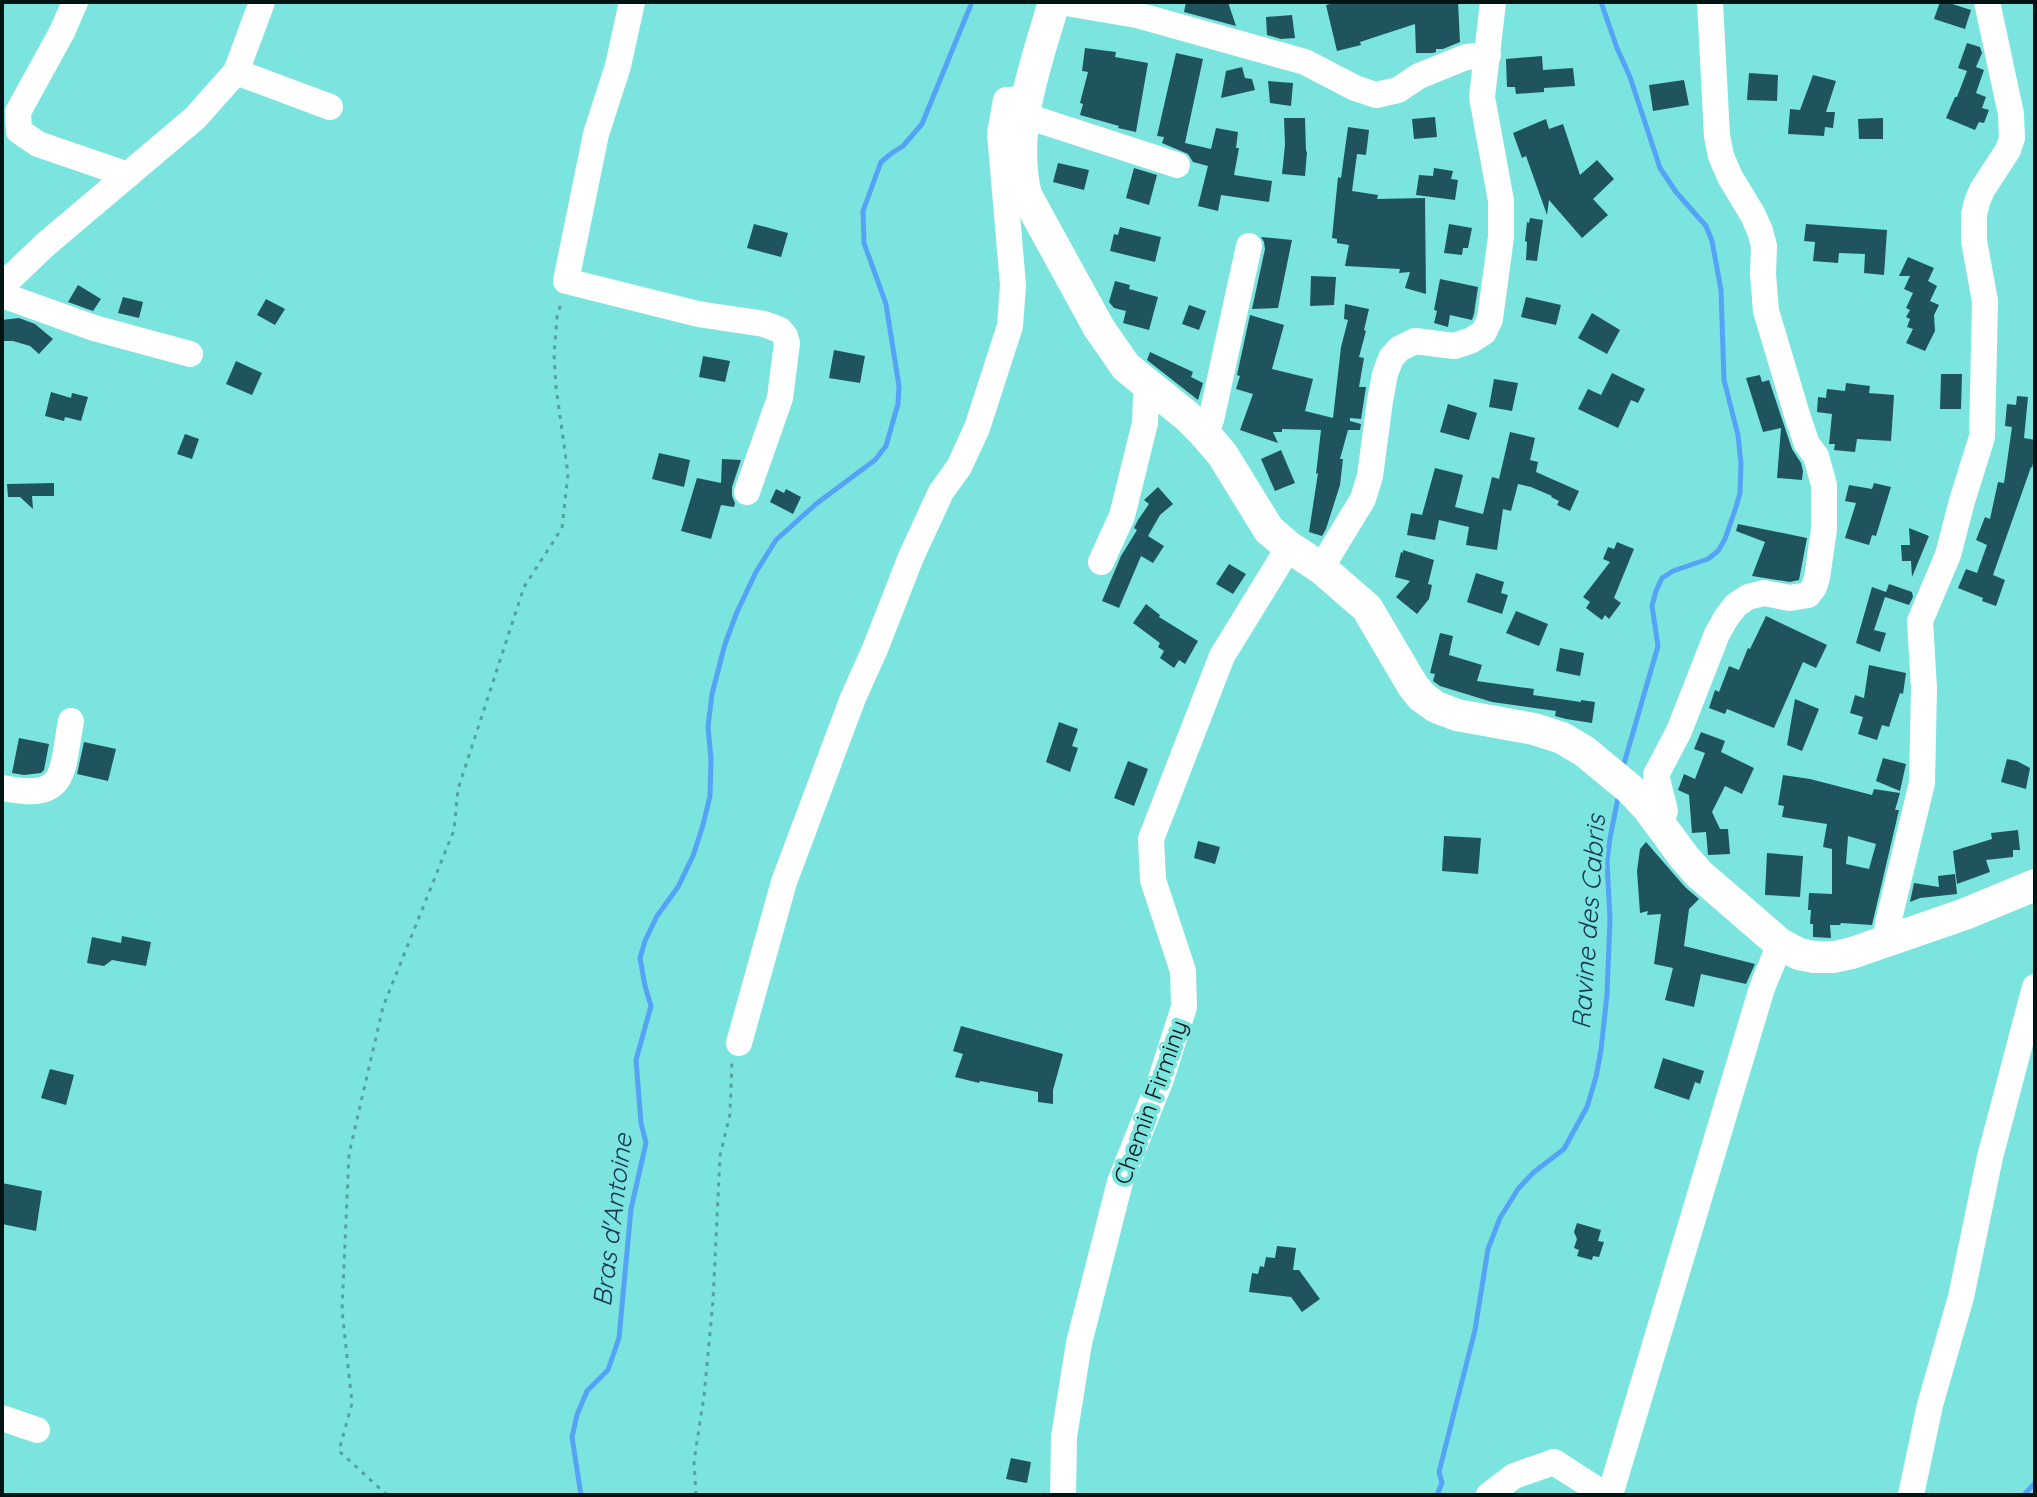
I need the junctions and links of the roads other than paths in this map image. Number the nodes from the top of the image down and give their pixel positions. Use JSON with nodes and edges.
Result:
{"nodes":[{"id":1,"x":75,"y":2,"type":"edge"},
{"id":2,"x":262,"y":2,"type":"edge"},
{"id":3,"x":632,"y":2,"type":"edge"},
{"id":4,"x":1057,"y":2,"type":"edge"},
{"id":5,"x":1493,"y":2,"type":"edge"},
{"id":6,"x":1710,"y":2,"type":"edge"},
{"id":7,"x":1987,"y":2,"type":"edge"},
{"id":8,"x":1488,"y":55,"type":"junction"},
{"id":9,"x":236,"y":72,"type":"junction"},
{"id":10,"x":330,"y":107,"type":"dead end"},
{"id":11,"x":1024,"y":107,"type":"junction"},
{"id":12,"x":1177,"y":165,"type":"dead end"},
{"id":13,"x":128,"y":175,"type":"junction"},
{"id":14,"x":1249,"y":246,"type":"dead end"},
{"id":15,"x":2,"y":286,"type":"edge"},
{"id":16,"x":2,"y":295,"type":"edge"},
{"id":17,"x":190,"y":354,"type":"dead end"},
{"id":18,"x":1152,"y":389,"type":"junction"},
{"id":19,"x":1204,"y":433,"type":"junction"},
{"id":20,"x":747,"y":492,"type":"dead end"},
{"id":21,"x":1289,"y":547,"type":"junction"},
{"id":22,"x":1101,"y":562,"type":"dead end"},
{"id":23,"x":1321,"y":568,"type":"junction"},
{"id":24,"x":71,"y":721,"type":"dead end"},
{"id":25,"x":2,"y":788,"type":"edge"},
{"id":26,"x":1654,"y":815,"type":"junction"},
{"id":27,"x":2035,"y":885,"type":"edge"},
{"id":28,"x":1886,"y":942,"type":"junction"},
{"id":29,"x":1780,"y":944,"type":"junction"},
{"id":30,"x":2035,"y":987,"type":"edge"},
{"id":31,"x":739,"y":1043,"type":"road end"},
{"id":32,"x":2,"y":1418,"type":"edge"},
{"id":33,"x":37,"y":1430,"type":"dead end"},
{"id":34,"x":1063,"y":1495,"type":"edge"},
{"id":35,"x":1489,"y":1495,"type":"edge"},
{"id":36,"x":1608,"y":1495,"type":"edge"},
{"id":37,"x":1911,"y":1495,"type":"edge"}],
"edges":[{"from":1,"to":13,"type":"street"},
{"from":2,"to":9,"type":"street"},
{"from":3,"to":20,"type":"street"},
{"from":4,"to":8,"type":"street"},
{"from":4,"to":11,"type":"main road"},
{"from":5,"to":8,"type":"street"},
{"from":6,"to":26,"type":"street"},
{"from":7,"to":28,"type":"street"},
{"from":8,"to":23,"type":"street"},
{"from":9,"to":10,"type":"street"},
{"from":9,"to":13,"type":"street"},
{"from":11,"to":12,"type":"street"},
{"from":11,"to":18,"type":"main road"},
{"from":11,"to":31,"type":"street"},
{"from":13,"to":15,"type":"street"},
{"from":14,"to":19,"type":"street"},
{"from":16,"to":17,"type":"street"},
{"from":18,"to":19,"type":"main road"},
{"from":18,"to":22,"type":"street"},
{"from":19,"to":21,"type":"main road"},
{"from":21,"to":23,"type":"main road"},
{"from":21,"to":34,"type":"street","name":"Chemin Firminy"},
{"from":23,"to":26,"type":"main road"},
{"from":24,"to":25,"type":"street"},
{"from":26,"to":29,"type":"main road"},
{"from":27,"to":28,"type":"main road"},
{"from":28,"to":29,"type":"main road"},
{"from":29,"to":36,"type":"street"},
{"from":30,"to":37,"type":"street"},
{"from":32,"to":33,"type":"street"},
{"from":35,"to":36,"type":"street"}]}
